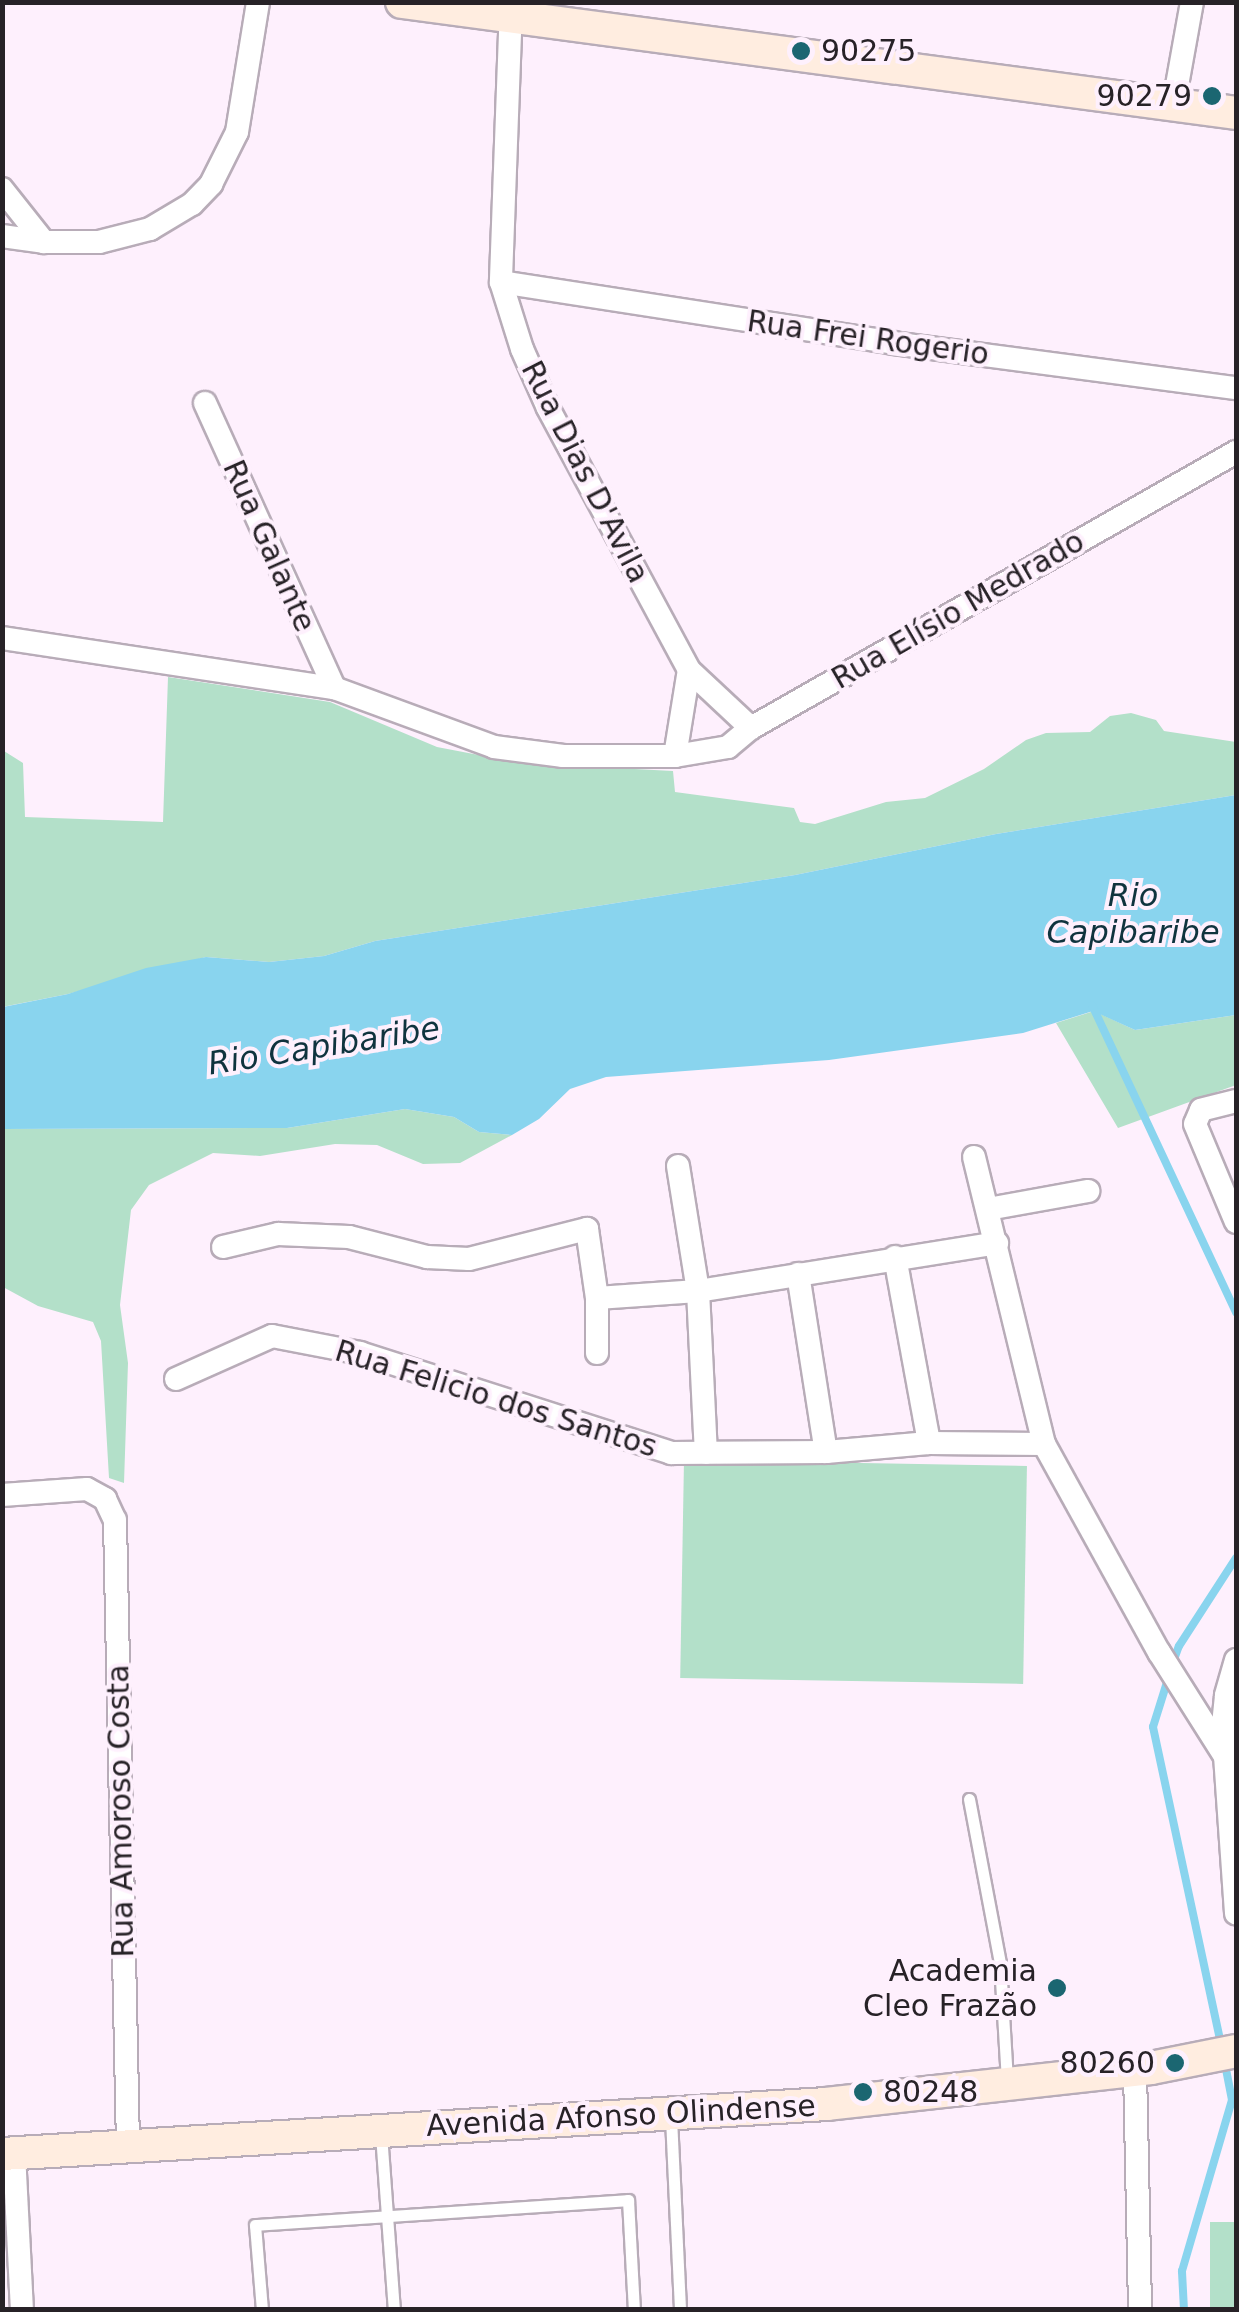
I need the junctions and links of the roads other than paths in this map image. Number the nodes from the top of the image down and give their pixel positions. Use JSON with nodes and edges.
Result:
{"nodes":[{"id":1,"x":258,"y":2,"type":"edge"},
{"id":2,"x":402,"y":2,"type":"edge"},
{"id":3,"x":1192,"y":2,"type":"edge"},
{"id":4,"x":510,"y":9,"type":"edge"},
{"id":5,"x":1174,"y":102,"type":"junction"},
{"id":6,"x":1236,"y":113,"type":"edge"},
{"id":7,"x":2,"y":190,"type":"edge"},
{"id":8,"x":2,"y":236,"type":"edge"},
{"id":9,"x":44,"y":242,"type":"junction"},
{"id":10,"x":500,"y":282,"type":"junction"},
{"id":11,"x":1236,"y":388,"type":"edge"},
{"id":12,"x":205,"y":403,"type":"dead end"},
{"id":13,"x":1236,"y":452,"type":"edge"},
{"id":14,"x":2,"y":638,"type":"edge"},
{"id":15,"x":689,"y":670,"type":"junction"},
{"id":16,"x":334,"y":688,"type":"junction"},
{"id":17,"x":750,"y":728,"type":"junction"},
{"id":18,"x":675,"y":756,"type":"junction"},
{"id":19,"x":1236,"y":1101,"type":"edge"},
{"id":20,"x":974,"y":1157,"type":"dead end"},
{"id":21,"x":678,"y":1166,"type":"dead end"},
{"id":22,"x":1088,"y":1191,"type":"dead end"},
{"id":23,"x":988,"y":1209,"type":"junction"},
{"id":24,"x":1236,"y":1222,"type":"edge"},
{"id":25,"x":997,"y":1243,"type":"junction"},
{"id":26,"x":223,"y":1248,"type":"dead end"},
{"id":27,"x":895,"y":1257,"type":"junction"},
{"id":28,"x":798,"y":1274,"type":"junction"},
{"id":29,"x":698,"y":1291,"type":"junction"},
{"id":30,"x":597,"y":1298,"type":"junction"},
{"id":31,"x":596,"y":1353,"type":"dead end"},
{"id":32,"x":176,"y":1379,"type":"dead end"},
{"id":33,"x":929,"y":1443,"type":"junction"},
{"id":34,"x":1044,"y":1444,"type":"junction"},
{"id":35,"x":826,"y":1452,"type":"junction"},
{"id":36,"x":706,"y":1453,"type":"junction"},
{"id":37,"x":2,"y":1495,"type":"edge"},
{"id":38,"x":1236,"y":1660,"type":"edge"},
{"id":39,"x":1224,"y":1756,"type":"junction"},
{"id":40,"x":969,"y":1799,"type":"dead end"},
{"id":41,"x":1236,"y":1914,"type":"edge"},
{"id":42,"x":1221,"y":2054,"type":"edge"},
{"id":43,"x":1135,"y":2070,"type":"junction"},
{"id":44,"x":1007,"y":2086,"type":"junction"},
{"id":45,"x":671,"y":2114,"type":"junction"},
{"id":46,"x":380,"y":2131,"type":"junction"},
{"id":47,"x":128,"y":2146,"type":"junction"},
{"id":48,"x":8,"y":2154,"type":"edge"},
{"id":49,"x":387,"y":2216,"type":"junction"},
{"id":50,"x":22,"y":2310,"type":"edge"},
{"id":51,"x":262,"y":2310,"type":"edge"},
{"id":52,"x":394,"y":2310,"type":"edge"},
{"id":53,"x":634,"y":2310,"type":"edge"},
{"id":54,"x":680,"y":2310,"type":"edge"},
{"id":55,"x":1140,"y":2310,"type":"edge"}],
"edges":[{"from":1,"to":9,"type":"street"},
{"from":2,"to":4,"type":"main road"},
{"from":3,"to":5,"type":"street"},
{"from":4,"to":5,"type":"main road"},
{"from":4,"to":10,"type":"street","name":"Rua Dias D'Avila"},
{"from":5,"to":6,"type":"main road"},
{"from":7,"to":9,"type":"street"},
{"from":8,"to":9,"type":"street"},
{"from":10,"to":11,"type":"street","name":"Rua Frei Rogerio"},
{"from":10,"to":15,"type":"street","name":"Rua Dias D'Avila"},
{"from":12,"to":16,"type":"street","name":"Rua Galante"},
{"from":13,"to":17,"type":"street","name":"Rua Elísio Medrado"},
{"from":14,"to":16,"type":"street","name":"Rua Elísio Medrado"},
{"from":15,"to":17,"type":"street","name":"Rua Dias D'Avila"},
{"from":15,"to":18,"type":"street"},
{"from":16,"to":18,"type":"street","name":"Rua Elísio Medrado"},
{"from":17,"to":18,"type":"street","name":"Rua Elísio Medrado"},
{"from":19,"to":24,"type":"street"},
{"from":20,"to":23,"type":"street"},
{"from":21,"to":29,"type":"street","name":"Rua Felicio dos Santos"},
{"from":22,"to":23,"type":"street"},
{"from":23,"to":25,"type":"street"},
{"from":25,"to":27,"type":"street"},
{"from":25,"to":34,"type":"street"},
{"from":26,"to":30,"type":"street"},
{"from":27,"to":28,"type":"street"},
{"from":27,"to":33,"type":"street"},
{"from":28,"to":29,"type":"street"},
{"from":28,"to":35,"type":"street"},
{"from":29,"to":30,"type":"street"},
{"from":29,"to":36,"type":"street","name":"Rua Felicio dos Santos"},
{"from":30,"to":31,"type":"street"},
{"from":32,"to":36,"type":"street","name":"Rua Felicio dos Santos"},
{"from":33,"to":34,"type":"street","name":"Rua Felicio dos Santos"},
{"from":33,"to":35,"type":"street","name":"Rua Felicio dos Santos"},
{"from":34,"to":39,"type":"street"},
{"from":35,"to":36,"type":"street","name":"Rua Felicio dos Santos"},
{"from":37,"to":47,"type":"street","name":"Rua Amoroso Costa"},
{"from":38,"to":39,"type":"street"},
{"from":39,"to":41,"type":"street"},
{"from":40,"to":44,"type":"lane"},
{"from":42,"to":43,"type":"main road","name":"Avenida Afonso Olindense"},
{"from":43,"to":44,"type":"main road","name":"Avenida Afonso Olindense"},
{"from":43,"to":55,"type":"street"},
{"from":44,"to":45,"type":"main road","name":"Avenida Afonso Olindense"},
{"from":45,"to":46,"type":"main road","name":"Avenida Afonso Olindense"},
{"from":45,"to":54,"type":"lane"},
{"from":46,"to":47,"type":"main road","name":"Avenida Afonso Olindense"},
{"from":46,"to":49,"type":"lane"},
{"from":47,"to":48,"type":"main road","name":"Avenida Afonso Olindense"},
{"from":48,"to":50,"type":"street"},
{"from":49,"to":51,"type":"lane"},
{"from":49,"to":52,"type":"lane"},
{"from":49,"to":53,"type":"lane"}]}
